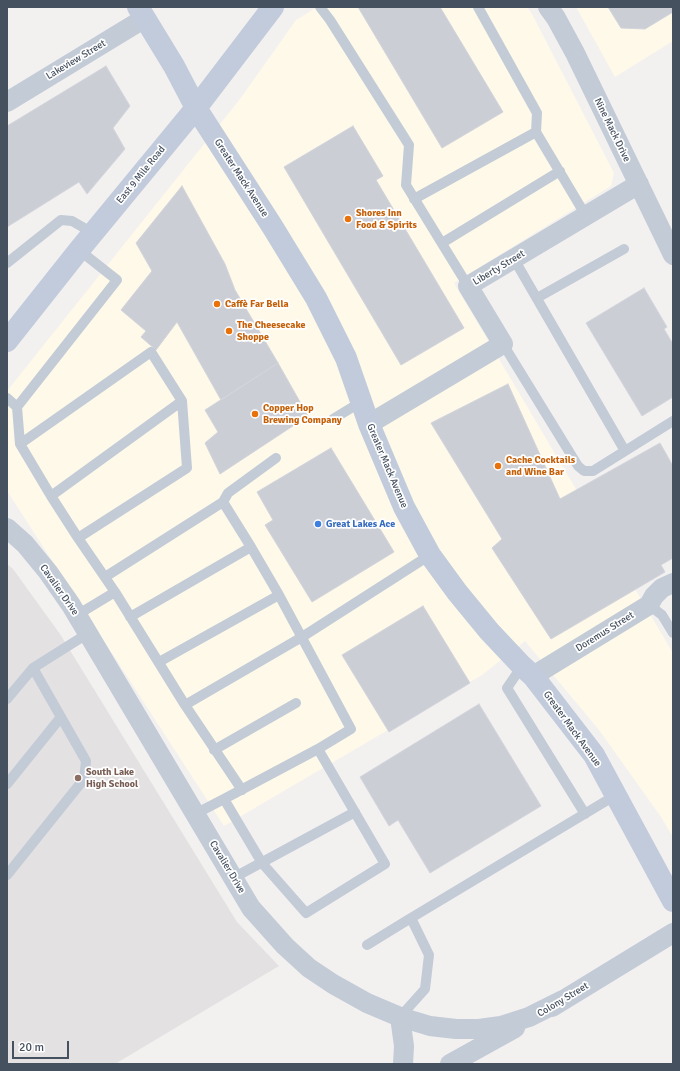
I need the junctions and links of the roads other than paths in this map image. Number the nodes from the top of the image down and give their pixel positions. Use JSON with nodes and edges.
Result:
{"nodes":[{"id":1,"x":273,"y":7,"type":"edge"},
{"id":2,"x":320,"y":7,"type":"edge"},
{"id":3,"x":478,"y":7,"type":"edge"},
{"id":4,"x":548,"y":7,"type":"edge"},
{"id":5,"x":141,"y":13,"type":"edge"},
{"id":6,"x":7,"y":102,"type":"edge"},
{"id":7,"x":196,"y":108,"type":"junction"},
{"id":8,"x":536,"y":132,"type":"junction"},
{"id":9,"x":560,"y":171,"type":"junction"},
{"id":10,"x":639,"y":184,"type":"junction"},
{"id":11,"x":414,"y":199,"type":"junction"},
{"id":12,"x":586,"y":216,"type":"junction"},
{"id":13,"x":93,"y":233,"type":"junction"},
{"id":14,"x":442,"y":243,"type":"junction"},
{"id":15,"x":624,"y":248,"type":"dead end"},
{"id":16,"x":79,"y":250,"type":"junction"},
{"id":17,"x":672,"y":250,"type":"edge"},
{"id":18,"x":514,"y":259,"type":"junction"},
{"id":19,"x":7,"y":263,"type":"edge"},
{"id":20,"x":468,"y":286,"type":"junction"},
{"id":21,"x":537,"y":298,"type":"junction"},
{"id":22,"x":7,"y":341,"type":"edge"},
{"id":23,"x":503,"y":344,"type":"junction"},
{"id":24,"x":7,"y":398,"type":"edge"},
{"id":25,"x":182,"y":401,"type":"junction"},
{"id":26,"x":361,"y":402,"type":"junction"},
{"id":27,"x":17,"y":407,"type":"junction"},
{"id":28,"x":333,"y":419,"type":"dead end"},
{"id":29,"x":673,"y":421,"type":"edge"},
{"id":30,"x":369,"y":424,"type":"junction"},
{"id":31,"x":20,"y":444,"type":"junction"},
{"id":32,"x":625,"y":451,"type":"junction"},
{"id":33,"x":276,"y":458,"type":"dead end"},
{"id":34,"x":51,"y":496,"type":"junction"},
{"id":35,"x":223,"y":502,"type":"junction"},
{"id":36,"x":7,"y":528,"type":"edge"},
{"id":37,"x":78,"y":538,"type":"junction"},
{"id":38,"x":251,"y":547,"type":"junction"},
{"id":39,"x":430,"y":555,"type":"junction"},
{"id":40,"x":105,"y":578,"type":"junction"},
{"id":41,"x":673,"y":583,"type":"edge"},
{"id":42,"x":115,"y":592,"type":"junction"},
{"id":43,"x":279,"y":595,"type":"junction"},
{"id":44,"x":649,"y":605,"type":"junction"},
{"id":45,"x":77,"y":615,"type":"junction"},
{"id":46,"x":130,"y":617,"type":"junction"},
{"id":47,"x":673,"y":633,"type":"edge"},
{"id":48,"x":88,"y":634,"type":"junction"},
{"id":49,"x":302,"y":638,"type":"junction"},
{"id":50,"x":159,"y":662,"type":"junction"},
{"id":51,"x":33,"y":668,"type":"junction"},
{"id":52,"x":527,"y":671,"type":"junction"},
{"id":53,"x":7,"y":699,"type":"edge"},
{"id":54,"x":296,"y":703,"type":"dead end"},
{"id":55,"x":185,"y":705,"type":"junction"},
{"id":56,"x":61,"y":717,"type":"junction"},
{"id":57,"x":318,"y":749,"type":"junction"},
{"id":58,"x":214,"y":750,"type":"junction"},
{"id":59,"x":7,"y":784,"type":"edge"},
{"id":60,"x":242,"y":790,"type":"junction"},
{"id":61,"x":616,"y":795,"type":"junction"},
{"id":62,"x":224,"y":799,"type":"junction"},
{"id":63,"x":355,"y":812,"type":"junction"},
{"id":64,"x":195,"y":814,"type":"junction"},
{"id":65,"x":585,"y":814,"type":"junction"},
{"id":66,"x":262,"y":863,"type":"junction"},
{"id":67,"x":7,"y":875,"type":"edge"},
{"id":68,"x":233,"y":878,"type":"junction"},
{"id":69,"x":673,"y":900,"type":"edge"},
{"id":70,"x":411,"y":918,"type":"junction"},
{"id":71,"x":673,"y":933,"type":"edge"},
{"id":72,"x":367,"y":945,"type":"dead end"},
{"id":73,"x":563,"y":1000,"type":"junction"},
{"id":74,"x":400,"y":1017,"type":"junction"},
{"id":75,"x":403,"y":1064,"type":"edge"},
{"id":76,"x":450,"y":1064,"type":"edge"}],
"edges":[{"from":1,"to":7,"type":"street","name":"East 9 Mile Road"},
{"from":2,"to":11,"type":"lane"},
{"from":3,"to":8,"type":"lane"},
{"from":4,"to":10,"type":"street","name":"Nine Mack Drive"},
{"from":5,"to":6,"type":"street","name":"Lakeview Street"},
{"from":5,"to":7,"type":"street","name":"Greater Mack Avenue"},
{"from":7,"to":13,"type":"street","name":"East 9 Mile Road"},
{"from":7,"to":26,"type":"street","name":"Greater Mack Avenue"},
{"from":8,"to":9,"type":"lane"},
{"from":8,"to":11,"type":"lane"},
{"from":9,"to":12,"type":"lane"},
{"from":9,"to":14,"type":"lane"},
{"from":10,"to":12,"type":"street","name":"Liberty Street"},
{"from":10,"to":17,"type":"street","name":"Nine Mack Drive"},
{"from":11,"to":14,"type":"lane"},
{"from":12,"to":18,"type":"street","name":"Liberty Street"},
{"from":13,"to":16,"type":"street","name":"East 9 Mile Road"},
{"from":13,"to":19,"type":"lane"},
{"from":14,"to":20,"type":"lane"},
{"from":15,"to":21,"type":"lane"},
{"from":16,"to":22,"type":"street","name":"East 9 Mile Road"},
{"from":16,"to":27,"type":"lane"},
{"from":18,"to":20,"type":"street","name":"Liberty Street"},
{"from":18,"to":21,"type":"lane"},
{"from":20,"to":23,"type":"street","name":"Liberty Street"},
{"from":21,"to":32,"type":"lane"},
{"from":23,"to":30,"type":"street"},
{"from":23,"to":32,"type":"lane"},
{"from":24,"to":27,"type":"lane"},
{"from":25,"to":31,"type":"lane"},
{"from":25,"to":34,"type":"lane"},
{"from":25,"to":37,"type":"lane"},
{"from":26,"to":28,"type":"lane"},
{"from":26,"to":30,"type":"street","name":"Greater Mack Avenue"},
{"from":27,"to":31,"type":"lane"},
{"from":29,"to":32,"type":"lane"},
{"from":30,"to":39,"type":"street","name":"Greater Mack Avenue"},
{"from":31,"to":34,"type":"lane"},
{"from":33,"to":35,"type":"lane"},
{"from":34,"to":37,"type":"lane"},
{"from":35,"to":38,"type":"lane"},
{"from":35,"to":40,"type":"lane"},
{"from":36,"to":45,"type":"street","name":"Cavalier Drive"},
{"from":37,"to":40,"type":"lane"},
{"from":38,"to":43,"type":"lane"},
{"from":38,"to":46,"type":"lane"},
{"from":39,"to":49,"type":"lane"},
{"from":39,"to":52,"type":"street","name":"Greater Mack Avenue"},
{"from":40,"to":42,"type":"lane"},
{"from":41,"to":44,"type":"street","name":"Doremus Street"},
{"from":42,"to":45,"type":"lane"},
{"from":42,"to":46,"type":"lane"},
{"from":43,"to":49,"type":"lane"},
{"from":43,"to":50,"type":"lane"},
{"from":44,"to":47,"type":"lane"},
{"from":44,"to":52,"type":"street","name":"Doremus Street"},
{"from":45,"to":48,"type":"street","name":"Cavalier Drive"},
{"from":46,"to":50,"type":"lane"},
{"from":48,"to":51,"type":"lane"},
{"from":48,"to":64,"type":"street","name":"Cavalier Drive"},
{"from":49,"to":55,"type":"lane"},
{"from":49,"to":57,"type":"lane"},
{"from":50,"to":55,"type":"lane"},
{"from":51,"to":53,"type":"lane"},
{"from":51,"to":56,"type":"lane"},
{"from":52,"to":61,"type":"street","name":"Greater Mack Avenue"},
{"from":52,"to":65,"type":"lane"},
{"from":54,"to":58,"type":"lane"},
{"from":55,"to":58,"type":"lane"},
{"from":56,"to":59,"type":"lane"},
{"from":56,"to":67,"type":"lane"},
{"from":57,"to":60,"type":"lane"},
{"from":57,"to":63,"type":"lane"},
{"from":58,"to":60,"type":"lane"},
{"from":60,"to":62,"type":"lane"},
{"from":61,"to":65,"type":"lane"},
{"from":61,"to":69,"type":"street","name":"Greater Mack Avenue"},
{"from":62,"to":64,"type":"lane"},
{"from":62,"to":66,"type":"lane"},
{"from":63,"to":66,"type":"lane"},
{"from":63,"to":66,"type":"lane"},
{"from":64,"to":68,"type":"street","name":"Cavalier Drive"},
{"from":65,"to":70,"type":"lane"},
{"from":66,"to":68,"type":"lane"},
{"from":68,"to":74,"type":"street","name":"Cavalier Drive"},
{"from":70,"to":72,"type":"lane"},
{"from":70,"to":74,"type":"lane"},
{"from":71,"to":73,"type":"street","name":"Colony Street"},
{"from":73,"to":74,"type":"street","name":"Cavalier Drive"},
{"from":73,"to":76,"type":"street","name":"Colony Street"},
{"from":74,"to":75,"type":"street"}]}
